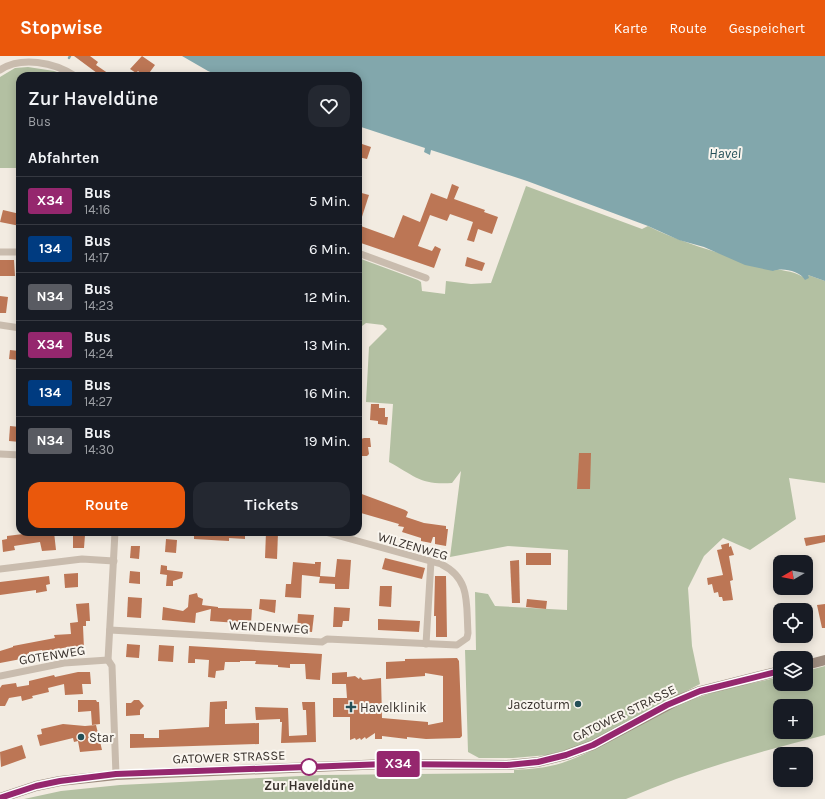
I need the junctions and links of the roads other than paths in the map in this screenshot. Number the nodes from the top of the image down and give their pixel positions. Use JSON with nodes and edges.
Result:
{"nodes":[{"id":1,"x":0,"y":70,"type":"edge"},
{"id":2,"x":66,"y":72,"type":"edge"},
{"id":3,"x":0,"y":252,"type":"edge"},
{"id":4,"x":16,"y":252,"type":"edge"},
{"id":5,"x":362,"y":255,"type":"edge"},
{"id":6,"x":426,"y":278,"type":"dead end"},
{"id":7,"x":0,"y":325,"type":"edge"},
{"id":8,"x":16,"y":327,"type":"edge"},
{"id":9,"x":0,"y":454,"type":"edge"},
{"id":10,"x":16,"y":454,"type":"edge"},
{"id":11,"x":115,"y":536,"type":"edge"},
{"id":12,"x":342,"y":536,"type":"edge"},
{"id":13,"x":114,"y":561,"type":"junction"},
{"id":14,"x":432,"y":561,"type":"junction"},
{"id":15,"x":0,"y":570,"type":"edge"},
{"id":16,"x":110,"y":630,"type":"junction"},
{"id":17,"x":426,"y":644,"type":"junction"},
{"id":18,"x":108,"y":660,"type":"junction"},
{"id":19,"x":825,"y":660,"type":"edge"},
{"id":20,"x":813,"y":663,"type":"edge"},
{"id":21,"x":773,"y":673,"type":"edge"},
{"id":22,"x":0,"y":676,"type":"edge"},
{"id":23,"x":116,"y":774,"type":"junction"},
{"id":24,"x":0,"y":798,"type":"edge"}],
"edges":[{"from":1,"to":2,"type":"street"},
{"from":3,"to":4,"type":"street"},
{"from":5,"to":6,"type":"street"},
{"from":7,"to":8,"type":"street"},
{"from":9,"to":10,"type":"street"},
{"from":11,"to":13,"type":"street"},
{"from":12,"to":14,"type":"street","name":"WILZENWEG"},
{"from":13,"to":15,"type":"street"},
{"from":13,"to":16,"type":"street"},
{"from":14,"to":17,"type":"street"},
{"from":14,"to":17,"type":"street","name":"WILZENWEG"},
{"from":16,"to":17,"type":"street","name":"WENDENWEG"},
{"from":16,"to":18,"type":"street"},
{"from":18,"to":22,"type":"street","name":"GOTENWEG"},
{"from":18,"to":23,"type":"street"},
{"from":19,"to":20,"type":"main road"},
{"from":21,"to":23,"type":"main road","name":"GATOWER STRASSE"},
{"from":23,"to":24,"type":"main road","name":"GATOWER STRASSE"}]}
